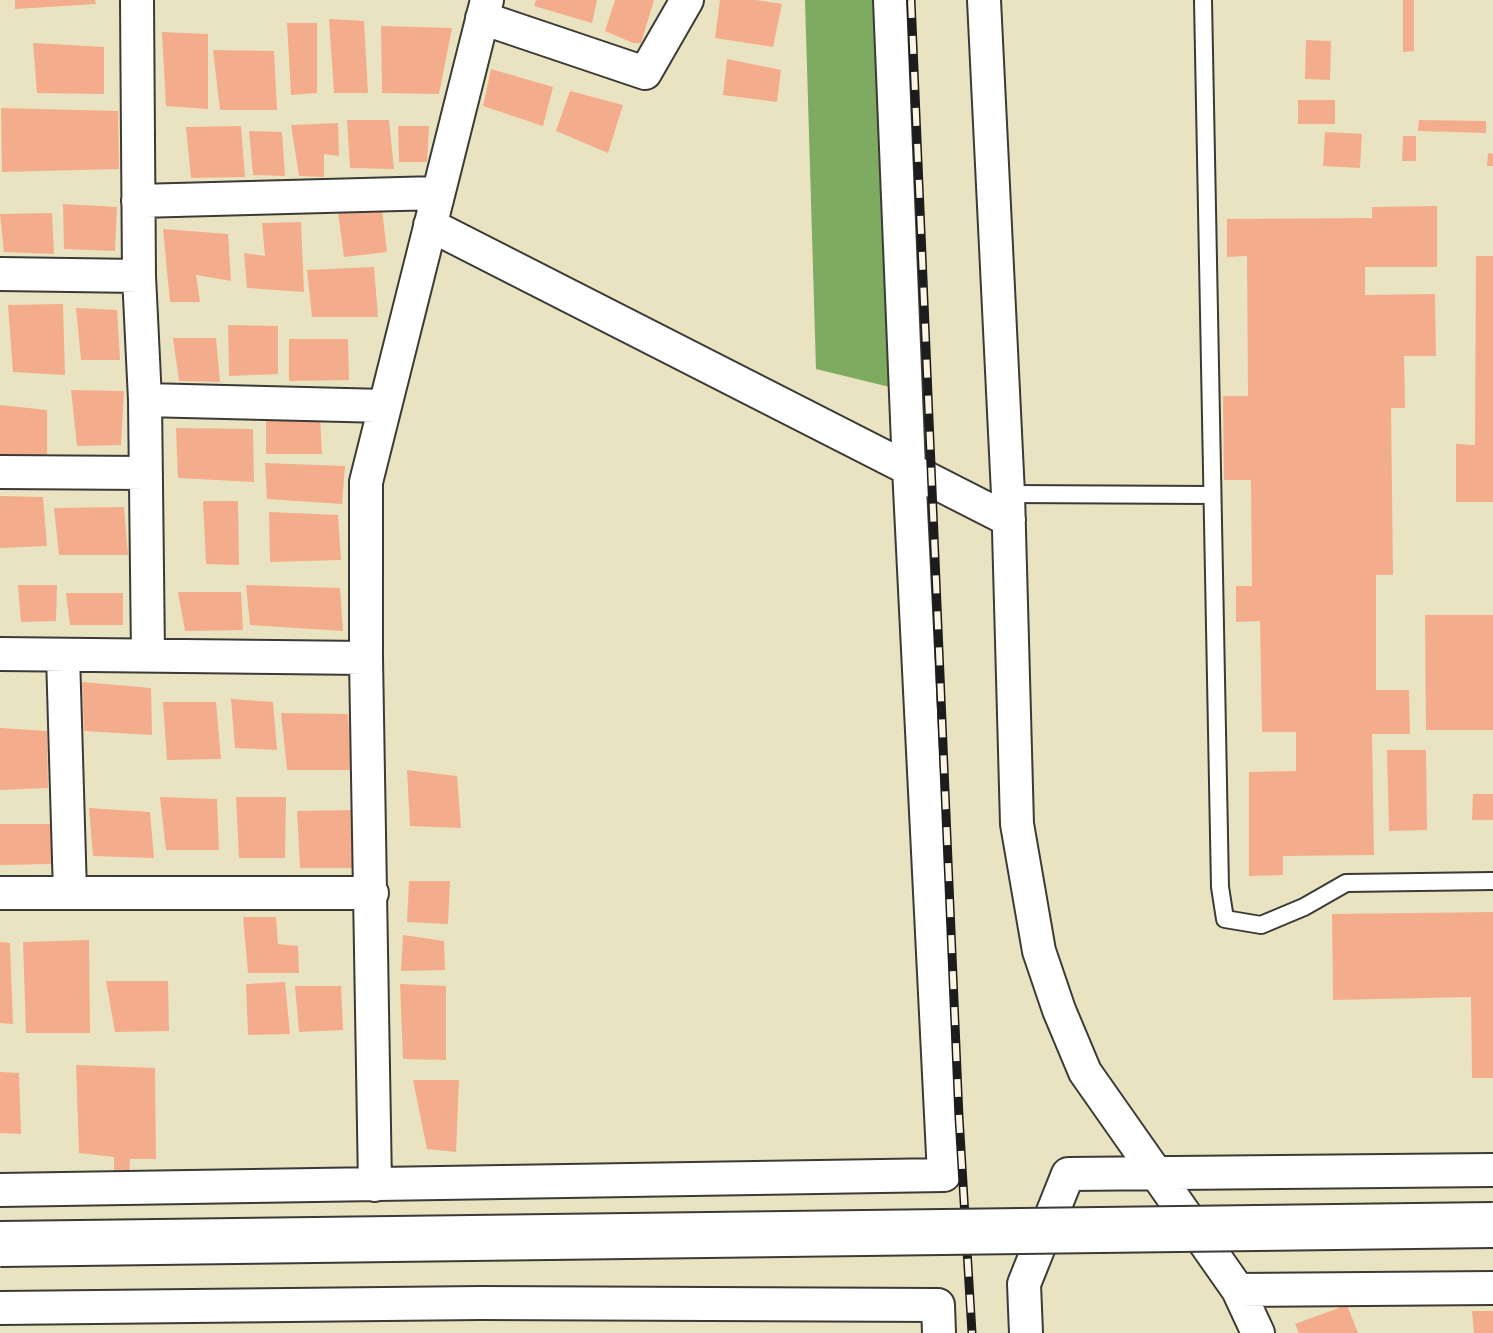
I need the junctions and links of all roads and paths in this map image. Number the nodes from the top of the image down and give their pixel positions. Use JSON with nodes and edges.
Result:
{"nodes":[{"id":1,"x":137,"y":0,"type":"edge"},
{"id":2,"x":687,"y":0,"type":"edge"},
{"id":3,"x":890,"y":0,"type":"edge"},
{"id":4,"x":984,"y":0,"type":"edge"},
{"id":5,"x":1203,"y":0,"type":"edge"},
{"id":6,"x":484,"y":9,"type":"edge"},
{"id":7,"x":437,"y":193,"type":"junction"},
{"id":8,"x":138,"y":201,"type":"junction"},
{"id":9,"x":430,"y":225,"type":"junction"},
{"id":10,"x":0,"y":274,"type":"edge"},
{"id":11,"x":139,"y":276,"type":"junction"},
{"id":12,"x":145,"y":400,"type":"junction"},
{"id":13,"x":385,"y":406,"type":"junction"},
{"id":14,"x":909,"y":468,"type":"junction"},
{"id":15,"x":0,"y":472,"type":"edge"},
{"id":16,"x":146,"y":473,"type":"junction"},
{"id":17,"x":1212,"y":495,"type":"junction"},
{"id":18,"x":1008,"y":507,"type":"junction"},
{"id":19,"x":0,"y":654,"type":"edge"},
{"id":20,"x":63,"y":655,"type":"junction"},
{"id":21,"x":148,"y":655,"type":"junction"},
{"id":22,"x":366,"y":658,"type":"junction"},
{"id":23,"x":1493,"y":881,"type":"edge"},
{"id":24,"x":0,"y":893,"type":"edge"},
{"id":25,"x":70,"y":893,"type":"junction"},
{"id":26,"x":372,"y":893,"type":"junction"},
{"id":27,"x":1493,"y":1170,"type":"edge"},
{"id":28,"x":1155,"y":1174,"type":"junction"},
{"id":29,"x":375,"y":1185,"type":"junction"},
{"id":30,"x":0,"y":1190,"type":"edge"},
{"id":31,"x":1493,"y":1225,"type":"edge"},
{"id":32,"x":0,"y":1244,"type":"edge"},
{"id":33,"x":1493,"y":1288,"type":"edge"},
{"id":34,"x":1238,"y":1290,"type":"junction"},
{"id":35,"x":0,"y":1308,"type":"edge"},
{"id":36,"x":480,"y":1318,"type":"edge"},
{"id":37,"x":939,"y":1333,"type":"edge"},
{"id":38,"x":1026,"y":1333,"type":"edge"},
{"id":39,"x":1258,"y":1333,"type":"edge"}],
"edges":[{"from":1,"to":8,"type":"street"},
{"from":2,"to":6,"type":"street"},
{"from":3,"to":14,"type":"street"},
{"from":4,"to":18,"type":"street"},
{"from":5,"to":17,"type":"lane"},
{"from":6,"to":7,"type":"street"},
{"from":7,"to":8,"type":"street"},
{"from":7,"to":9,"type":"street"},
{"from":8,"to":11,"type":"street"},
{"from":9,"to":13,"type":"street"},
{"from":9,"to":14,"type":"street"},
{"from":10,"to":11,"type":"street"},
{"from":11,"to":12,"type":"street"},
{"from":12,"to":13,"type":"street"},
{"from":12,"to":16,"type":"street"},
{"from":13,"to":22,"type":"street"},
{"from":14,"to":18,"type":"street"},
{"from":14,"to":29,"type":"street"},
{"from":15,"to":16,"type":"street"},
{"from":16,"to":21,"type":"street"},
{"from":17,"to":18,"type":"lane"},
{"from":17,"to":23,"type":"lane"},
{"from":18,"to":28,"type":"street"},
{"from":19,"to":20,"type":"street"},
{"from":20,"to":21,"type":"street"},
{"from":20,"to":25,"type":"street"},
{"from":21,"to":22,"type":"street"},
{"from":22,"to":26,"type":"street"},
{"from":24,"to":25,"type":"street"},
{"from":25,"to":26,"type":"street"},
{"from":26,"to":29,"type":"street"},
{"from":27,"to":28,"type":"street"},
{"from":28,"to":34,"type":"street"},
{"from":28,"to":38,"type":"street"},
{"from":29,"to":30,"type":"street"},
{"from":31,"to":32,"type":"street","bridge":true},
{"from":33,"to":34,"type":"street"},
{"from":34,"to":39,"type":"street"},
{"from":35,"to":36,"type":"street"},
{"from":36,"to":37,"type":"street"}]}
